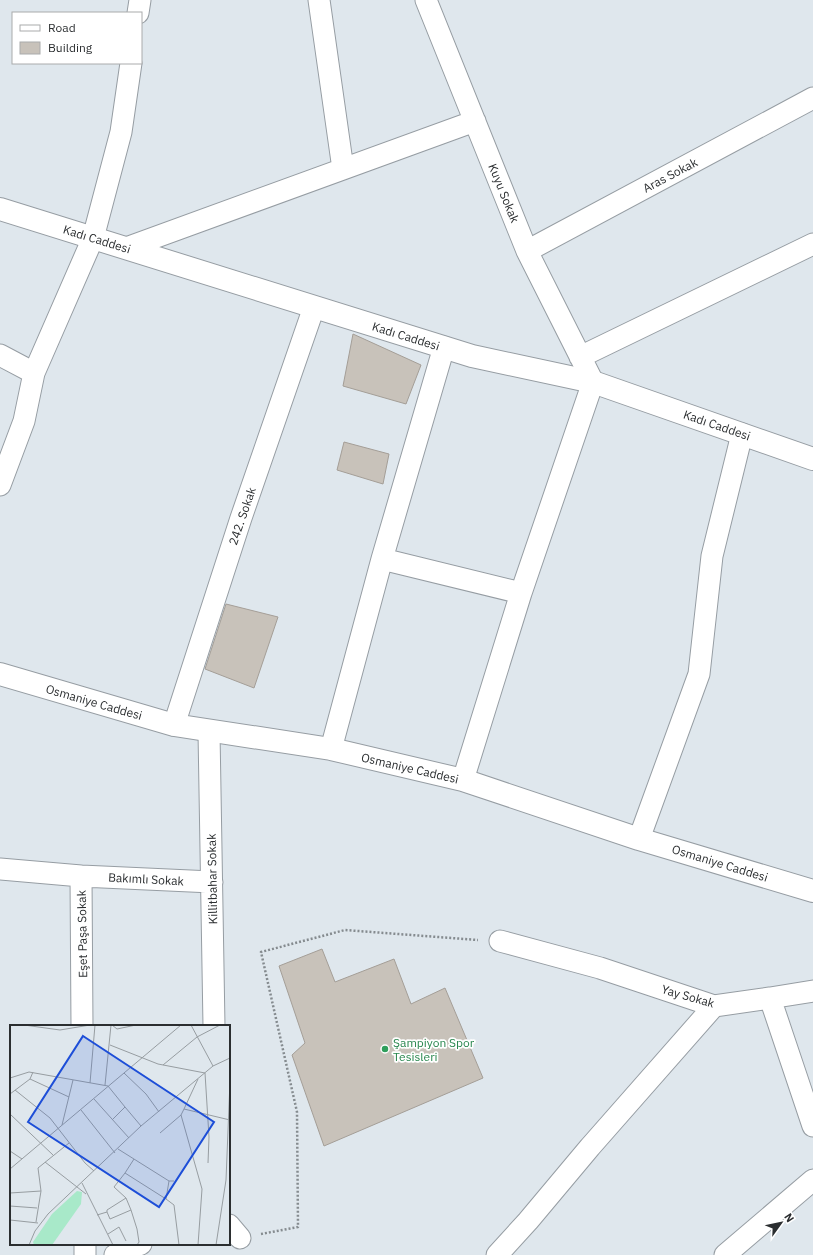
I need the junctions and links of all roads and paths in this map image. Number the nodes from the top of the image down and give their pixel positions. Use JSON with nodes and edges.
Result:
{"nodes":[{"id":1,"x":140,"y":0,"type":"edge"},
{"id":2,"x":319,"y":0,"type":"edge"},
{"id":3,"x":426,"y":0,"type":"edge"},
{"id":4,"x":138,"y":12,"type":"edge"},
{"id":5,"x":131,"y":64,"type":"edge"},
{"id":6,"x":813,"y":98,"type":"edge"},
{"id":7,"x":475,"y":121,"type":"junction"},
{"id":8,"x":343,"y":169,"type":"junction"},
{"id":9,"x":0,"y":209,"type":"edge"},
{"id":10,"x":93,"y":238,"type":"junction"},
{"id":11,"x":813,"y":244,"type":"edge"},
{"id":12,"x":126,"y":248,"type":"junction"},
{"id":13,"x":527,"y":251,"type":"junction"},
{"id":14,"x":314,"y":307,"type":"junction"},
{"id":15,"x":444,"y":347,"type":"junction"},
{"id":16,"x":0,"y":355,"type":"edge"},
{"id":17,"x":580,"y":357,"type":"junction"},
{"id":18,"x":34,"y":373,"type":"junction"},
{"id":19,"x":592,"y":382,"type":"junction"},
{"id":20,"x":742,"y":434,"type":"junction"},
{"id":21,"x":813,"y":459,"type":"edge"},
{"id":22,"x":0,"y":485,"type":"edge"},
{"id":23,"x":382,"y":559,"type":"junction"},
{"id":24,"x":522,"y":593,"type":"junction"},
{"id":25,"x":0,"y":674,"type":"edge"},
{"id":26,"x":174,"y":725,"type":"junction"},
{"id":27,"x":209,"y":732,"type":"junction"},
{"id":28,"x":331,"y":749,"type":"junction"},
{"id":29,"x":464,"y":780,"type":"junction"},
{"id":30,"x":639,"y":839,"type":"junction"},
{"id":31,"x":0,"y":869,"type":"edge"},
{"id":32,"x":81,"y":876,"type":"junction"},
{"id":33,"x":212,"y":882,"type":"junction"},
{"id":34,"x":813,"y":891,"type":"edge"},
{"id":35,"x":500,"y":941,"type":"joint"},
{"id":36,"x":813,"y":991,"type":"edge"},
{"id":37,"x":770,"y":998,"type":"junction"},
{"id":38,"x":714,"y":1006,"type":"junction"},
{"id":39,"x":82,"y":1025,"type":"edge"},
{"id":40,"x":214,"y":1025,"type":"edge"},
{"id":41,"x":813,"y":1126,"type":"edge"},
{"id":42,"x":813,"y":1180,"type":"edge"},
{"id":43,"x":234,"y":1232,"type":"edge"},
{"id":44,"x":140,"y":1245,"type":"edge"},
{"id":45,"x":115,"y":1255,"type":"edge"},
{"id":46,"x":497,"y":1255,"type":"edge"},
{"id":47,"x":725,"y":1255,"type":"edge"}],
"edges":[{"from":1,"to":4,"type":"street"},
{"from":2,"to":8,"type":"street"},
{"from":3,"to":7,"type":"street","name":"Kuyu Sokak"},
{"from":5,"to":10,"type":"street"},
{"from":6,"to":13,"type":"street","name":"Aras Sokak"},
{"from":7,"to":8,"type":"street"},
{"from":7,"to":13,"type":"street","name":"Kuyu Sokak"},
{"from":8,"to":12,"type":"street"},
{"from":9,"to":10,"type":"street","name":"Kadı Caddesi"},
{"from":10,"to":12,"type":"street","name":"Kadı Caddesi"},
{"from":10,"to":18,"type":"street"},
{"from":11,"to":17,"type":"street"},
{"from":12,"to":14,"type":"street","name":"Kadı Caddesi"},
{"from":13,"to":17,"type":"street","name":"Kuyu Sokak"},
{"from":14,"to":15,"type":"street","name":"Kadı Caddesi"},
{"from":14,"to":26,"type":"street","name":"242. Sokak"},
{"from":15,"to":19,"type":"street","name":"Kadı Caddesi"},
{"from":15,"to":23,"type":"street"},
{"from":16,"to":18,"type":"street"},
{"from":17,"to":19,"type":"street","name":"Kuyu Sokak"},
{"from":18,"to":22,"type":"street"},
{"from":19,"to":20,"type":"street","name":"Kadı Caddesi"},
{"from":19,"to":24,"type":"street"},
{"from":20,"to":21,"type":"street","name":"Kadı Caddesi"},
{"from":20,"to":30,"type":"street"},
{"from":23,"to":24,"type":"street"},
{"from":23,"to":28,"type":"street"},
{"from":24,"to":29,"type":"street"},
{"from":25,"to":26,"type":"street","name":"Osmaniye Caddesi"},
{"from":26,"to":27,"type":"street","name":"Osmaniye Caddesi"},
{"from":27,"to":28,"type":"street","name":"Osmaniye Caddesi"},
{"from":27,"to":33,"type":"street","name":"Killitbahar Sokak"},
{"from":28,"to":29,"type":"street","name":"Osmaniye Caddesi"},
{"from":29,"to":30,"type":"street","name":"Osmaniye Caddesi"},
{"from":30,"to":34,"type":"street","name":"Osmaniye Caddesi"},
{"from":31,"to":32,"type":"street","name":"Eşet Paşa Sokak"},
{"from":32,"to":33,"type":"street","name":"Bakımlı Sokak"},
{"from":32,"to":39,"type":"street","name":"Eşet Paşa Sokak"},
{"from":33,"to":40,"type":"street","name":"Killitbahar Sokak"},
{"from":35,"to":38,"type":"street","name":"Yay Sokak"},
{"from":35,"to":43,"type":"path"},
{"from":36,"to":37,"type":"street","name":"Yay Sokak"},
{"from":37,"to":38,"type":"street","name":"Yay Sokak"},
{"from":37,"to":41,"type":"street"},
{"from":38,"to":46,"type":"street"},
{"from":42,"to":47,"type":"street"},
{"from":44,"to":45,"type":"street"}]}
